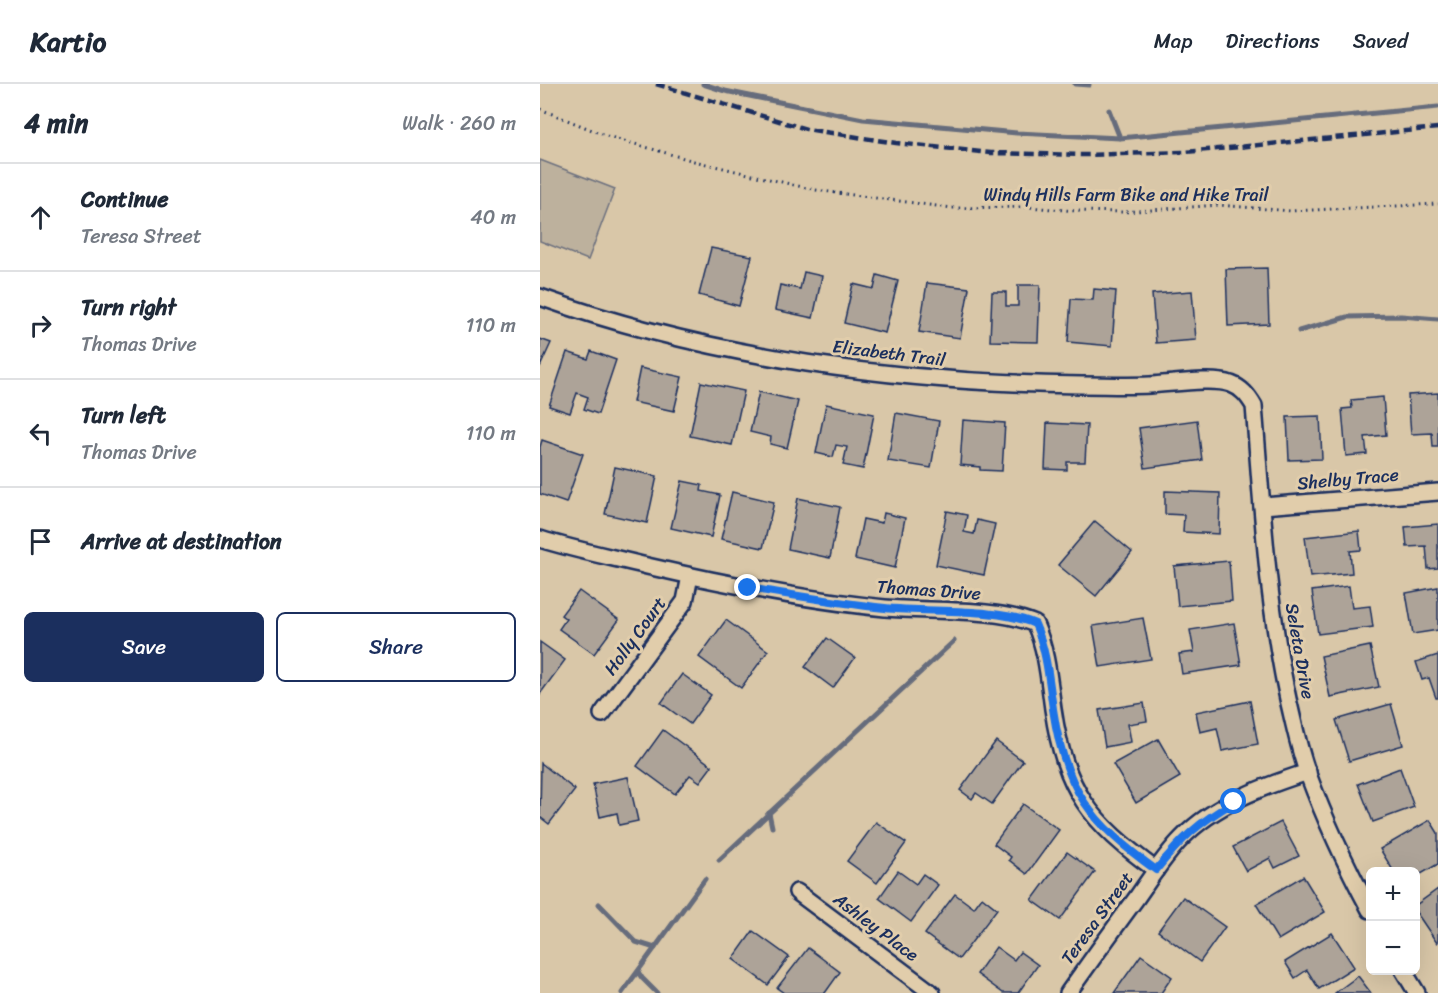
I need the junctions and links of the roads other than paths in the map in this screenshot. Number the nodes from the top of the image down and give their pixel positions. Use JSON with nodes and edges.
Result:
{"nodes":[{"id":1,"x":540,"y":297,"type":"edge"},
{"id":2,"x":1240,"y":388,"type":"joint"},
{"id":3,"x":1438,"y":492,"type":"edge"},
{"id":4,"x":1262,"y":506,"type":"junction"},
{"id":5,"x":540,"y":539,"type":"edge"},
{"id":6,"x":690,"y":576,"type":"junction"},
{"id":7,"x":602,"y":714,"type":"dead end"},
{"id":8,"x":1308,"y":772,"type":"junction"},
{"id":9,"x":1156,"y":870,"type":"junction"},
{"id":10,"x":797,"y":892,"type":"dead end"},
{"id":11,"x":1366,"y":900,"type":"edge"},
{"id":12,"x":1406,"y":975,"type":"edge"},
{"id":13,"x":932,"y":993,"type":"edge"},
{"id":14,"x":1068,"y":993,"type":"edge"},
{"id":15,"x":1417,"y":993,"type":"edge"}],
"edges":[{"from":1,"to":2,"type":"street","name":"Elizabeth Trail"},
{"from":2,"to":4,"type":"street","name":"Seleta Drive"},
{"from":3,"to":4,"type":"street","name":"Shelby Trace"},
{"from":4,"to":8,"type":"street","name":"Seleta Drive"},
{"from":5,"to":6,"type":"street","name":"Thomas Drive"},
{"from":6,"to":7,"type":"street","name":"Holly Court"},
{"from":6,"to":9,"type":"street","name":"Thomas Drive"},
{"from":8,"to":9,"type":"street","name":"Teresa Street"},
{"from":8,"to":11,"type":"street","name":"Seleta Drive"},
{"from":9,"to":14,"type":"street","name":"Teresa Street"},
{"from":10,"to":13,"type":"street","name":"Ashley Place"},
{"from":12,"to":15,"type":"street"}]}
